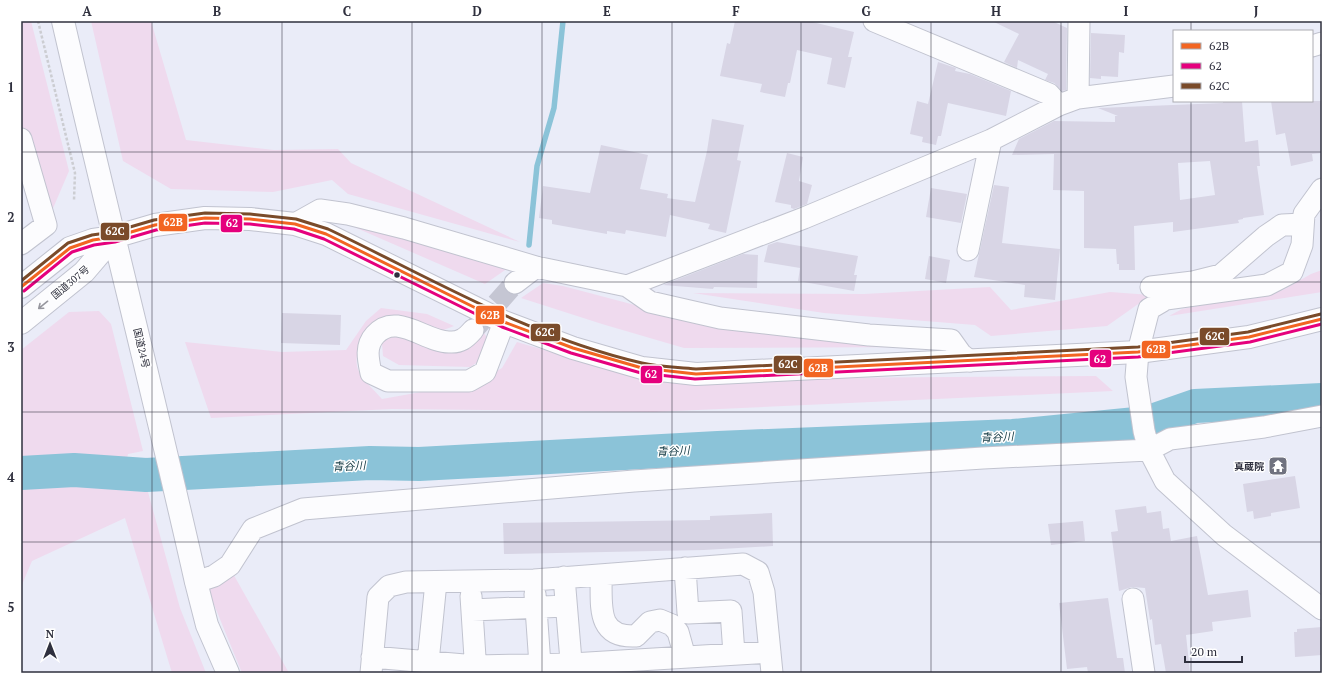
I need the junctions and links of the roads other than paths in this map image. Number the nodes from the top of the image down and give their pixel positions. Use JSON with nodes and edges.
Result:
{"nodes":[{"id":1,"x":63,"y":21,"type":"edge"},
{"id":2,"x":874,"y":21,"type":"edge"},
{"id":3,"x":1079,"y":21,"type":"edge"},
{"id":4,"x":1173,"y":86,"type":"edge"},
{"id":5,"x":1068,"y":102,"type":"junction"},
{"id":6,"x":21,"y":139,"type":"edge"},
{"id":7,"x":992,"y":140,"type":"junction"},
{"id":8,"x":1322,"y":189,"type":"edge"},
{"id":9,"x":295,"y":224,"type":"junction"},
{"id":10,"x":1303,"y":224,"type":"junction"},
{"id":11,"x":114,"y":237,"type":"junction"},
{"id":12,"x":21,"y":244,"type":"edge"},
{"id":13,"x":968,"y":250,"type":"dead end"},
{"id":14,"x":536,"y":267,"type":"junction"},
{"id":15,"x":515,"y":283,"type":"tunnel mouth"},
{"id":16,"x":627,"y":286,"type":"junction"},
{"id":17,"x":21,"y":287,"type":"edge"},
{"id":18,"x":1151,"y":287,"type":"dead end"},
{"id":19,"x":1322,"y":319,"type":"edge"},
{"id":20,"x":504,"y":322,"type":"junction"},
{"id":21,"x":21,"y":323,"type":"edge"},
{"id":22,"x":473,"y":330,"type":"tunnel mouth"},
{"id":23,"x":1138,"y":352,"type":"junction"},
{"id":24,"x":970,"y":361,"type":"junction"},
{"id":25,"x":1322,"y":416,"type":"edge"},
{"id":26,"x":1147,"y":441,"type":"junction"},
{"id":27,"x":685,"y":568,"type":"junction"},
{"id":28,"x":601,"y":575,"type":"junction"},
{"id":29,"x":564,"y":577,"type":"junction"},
{"id":30,"x":534,"y":580,"type":"junction"},
{"id":31,"x":196,"y":582,"type":"junction"},
{"id":32,"x":436,"y":582,"type":"junction"},
{"id":33,"x":471,"y":582,"type":"junction"},
{"id":34,"x":1133,"y":599,"type":"dead end"},
{"id":35,"x":566,"y":606,"type":"junction"},
{"id":36,"x":537,"y":607,"type":"junction"},
{"id":37,"x":1322,"y":609,"type":"edge"},
{"id":38,"x":472,"y":610,"type":"junction"},
{"id":39,"x":770,"y":652,"type":"junction"},
{"id":40,"x":734,"y":654,"type":"junction"},
{"id":41,"x":678,"y":663,"type":"edge"},
{"id":42,"x":372,"y":665,"type":"edge"},
{"id":43,"x":540,"y":665,"type":"junction"},
{"id":44,"x":424,"y":666,"type":"edge"},
{"id":45,"x":623,"y":667,"type":"edge"},
{"id":46,"x":572,"y":669,"type":"edge"},
{"id":47,"x":476,"y":670,"type":"edge"},
{"id":48,"x":228,"y":673,"type":"edge"},
{"id":49,"x":772,"y":673,"type":"edge"},
{"id":50,"x":1144,"y":673,"type":"edge"}],
"edges":[{"from":1,"to":11,"type":"highway","name":"国道24号"},
{"from":2,"to":5,"type":"street"},
{"from":3,"to":5,"type":"street"},
{"from":4,"to":5,"type":"street"},
{"from":5,"to":7,"type":"street"},
{"from":6,"to":12,"type":"street"},
{"from":7,"to":13,"type":"street"},
{"from":7,"to":16,"type":"street"},
{"from":8,"to":10,"type":"street"},
{"from":9,"to":11,"type":"highway"},
{"from":9,"to":14,"type":"street"},
{"from":9,"to":20,"type":"highway"},
{"from":10,"to":18,"type":"street"},
{"from":10,"to":23,"type":"street"},
{"from":11,"to":17,"type":"highway"},
{"from":11,"to":21,"type":"highway","name":"国道307号","one_way":true},
{"from":11,"to":31,"type":"highway","name":"国道24号"},
{"from":14,"to":15,"type":"street"},
{"from":14,"to":16,"type":"street"},
{"from":16,"to":24,"type":"street"},
{"from":19,"to":23,"type":"highway"},
{"from":20,"to":22,"type":"street"},
{"from":20,"to":24,"type":"highway"},
{"from":23,"to":24,"type":"highway"},
{"from":23,"to":26,"type":"street"},
{"from":25,"to":26,"type":"street"},
{"from":26,"to":31,"type":"street"},
{"from":26,"to":37,"type":"street"},
{"from":27,"to":28,"type":"street"},
{"from":27,"to":39,"type":"street"},
{"from":27,"to":40,"type":"street"},
{"from":28,"to":29,"type":"street"},
{"from":28,"to":41,"type":"street"},
{"from":29,"to":30,"type":"street"},
{"from":29,"to":35,"type":"street"},
{"from":30,"to":33,"type":"street"},
{"from":30,"to":36,"type":"street"},
{"from":31,"to":48,"type":"highway","name":"国道24号"},
{"from":32,"to":33,"type":"street"},
{"from":32,"to":42,"type":"street"},
{"from":32,"to":44,"type":"street"},
{"from":33,"to":38,"type":"street"},
{"from":34,"to":50,"type":"street"},
{"from":35,"to":36,"type":"street"},
{"from":35,"to":46,"type":"street"},
{"from":36,"to":38,"type":"street"},
{"from":36,"to":43,"type":"street"},
{"from":38,"to":47,"type":"street"},
{"from":39,"to":40,"type":"street"},
{"from":39,"to":49,"type":"street"},
{"from":40,"to":41,"type":"street"},
{"from":41,"to":45,"type":"street"},
{"from":42,"to":44,"type":"street"},
{"from":43,"to":46,"type":"street"},
{"from":43,"to":47,"type":"street"},
{"from":44,"to":47,"type":"street"},
{"from":45,"to":46,"type":"street"}]}
